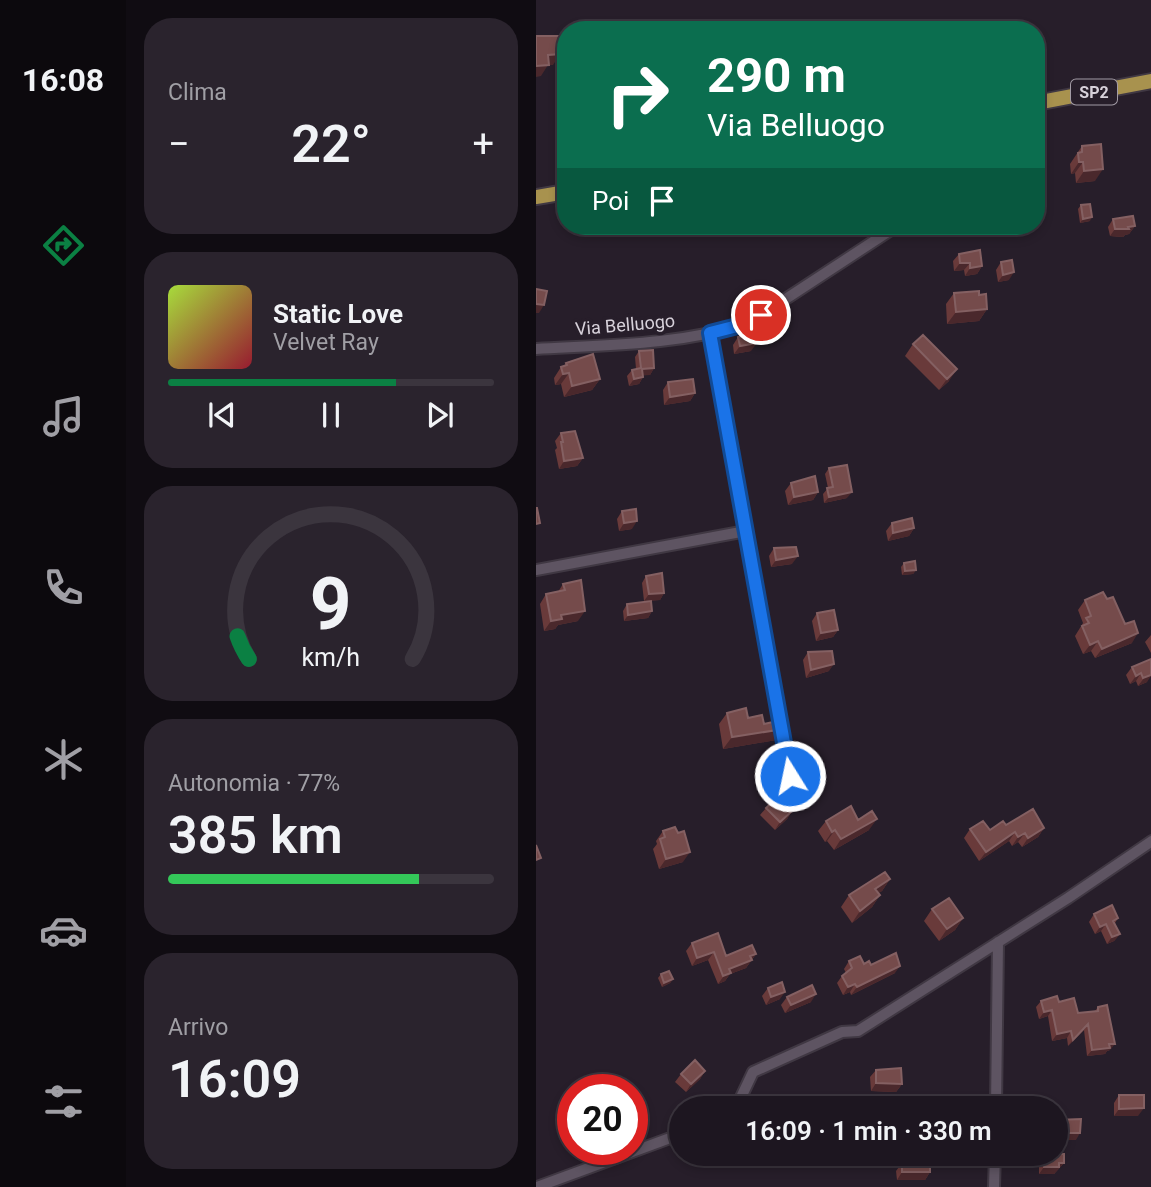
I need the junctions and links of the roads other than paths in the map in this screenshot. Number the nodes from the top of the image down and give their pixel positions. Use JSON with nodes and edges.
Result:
{"nodes":[{"id":1,"x":1151,"y":81,"type":"edge"},
{"id":2,"x":1045,"y":101,"type":"edge"},
{"id":3,"x":557,"y":194,"type":"edge"},
{"id":4,"x":536,"y":197,"type":"edge"},
{"id":5,"x":883,"y":235,"type":"edge"},
{"id":6,"x":710,"y":333,"type":"junction"},
{"id":7,"x":549,"y":348,"type":"junction"},
{"id":8,"x":536,"y":349,"type":"edge"},
{"id":9,"x":536,"y":359,"type":"edge"},
{"id":10,"x":746,"y":531,"type":"junction"},
{"id":11,"x":536,"y":570,"type":"edge"},
{"id":12,"x":790,"y":776,"type":"dead end"},
{"id":13,"x":1151,"y":841,"type":"edge"},
{"id":14,"x":999,"y":942,"type":"junction"},
{"id":15,"x":742,"y":1096,"type":"edge"},
{"id":16,"x":996,"y":1096,"type":"edge"},
{"id":17,"x":669,"y":1138,"type":"edge"},
{"id":18,"x":995,"y":1166,"type":"edge"},
{"id":19,"x":537,"y":1187,"type":"edge"},
{"id":20,"x":994,"y":1187,"type":"edge"}],
"edges":[{"from":1,"to":2,"type":"main road","number":"SP2"},
{"from":3,"to":4,"type":"main road"},
{"from":5,"to":6,"type":"street","name":"Via Belluogo"},
{"from":6,"to":7,"type":"street","name":"Via Belluogo"},
{"from":6,"to":10,"type":"street"},
{"from":7,"to":8,"type":"street","name":"Via Belluogo"},
{"from":7,"to":9,"type":"street"},
{"from":10,"to":11,"type":"street"},
{"from":10,"to":12,"type":"street"},
{"from":13,"to":14,"type":"street"},
{"from":14,"to":15,"type":"street"},
{"from":14,"to":16,"type":"street"},
{"from":17,"to":19,"type":"street"},
{"from":18,"to":20,"type":"street"}]}
